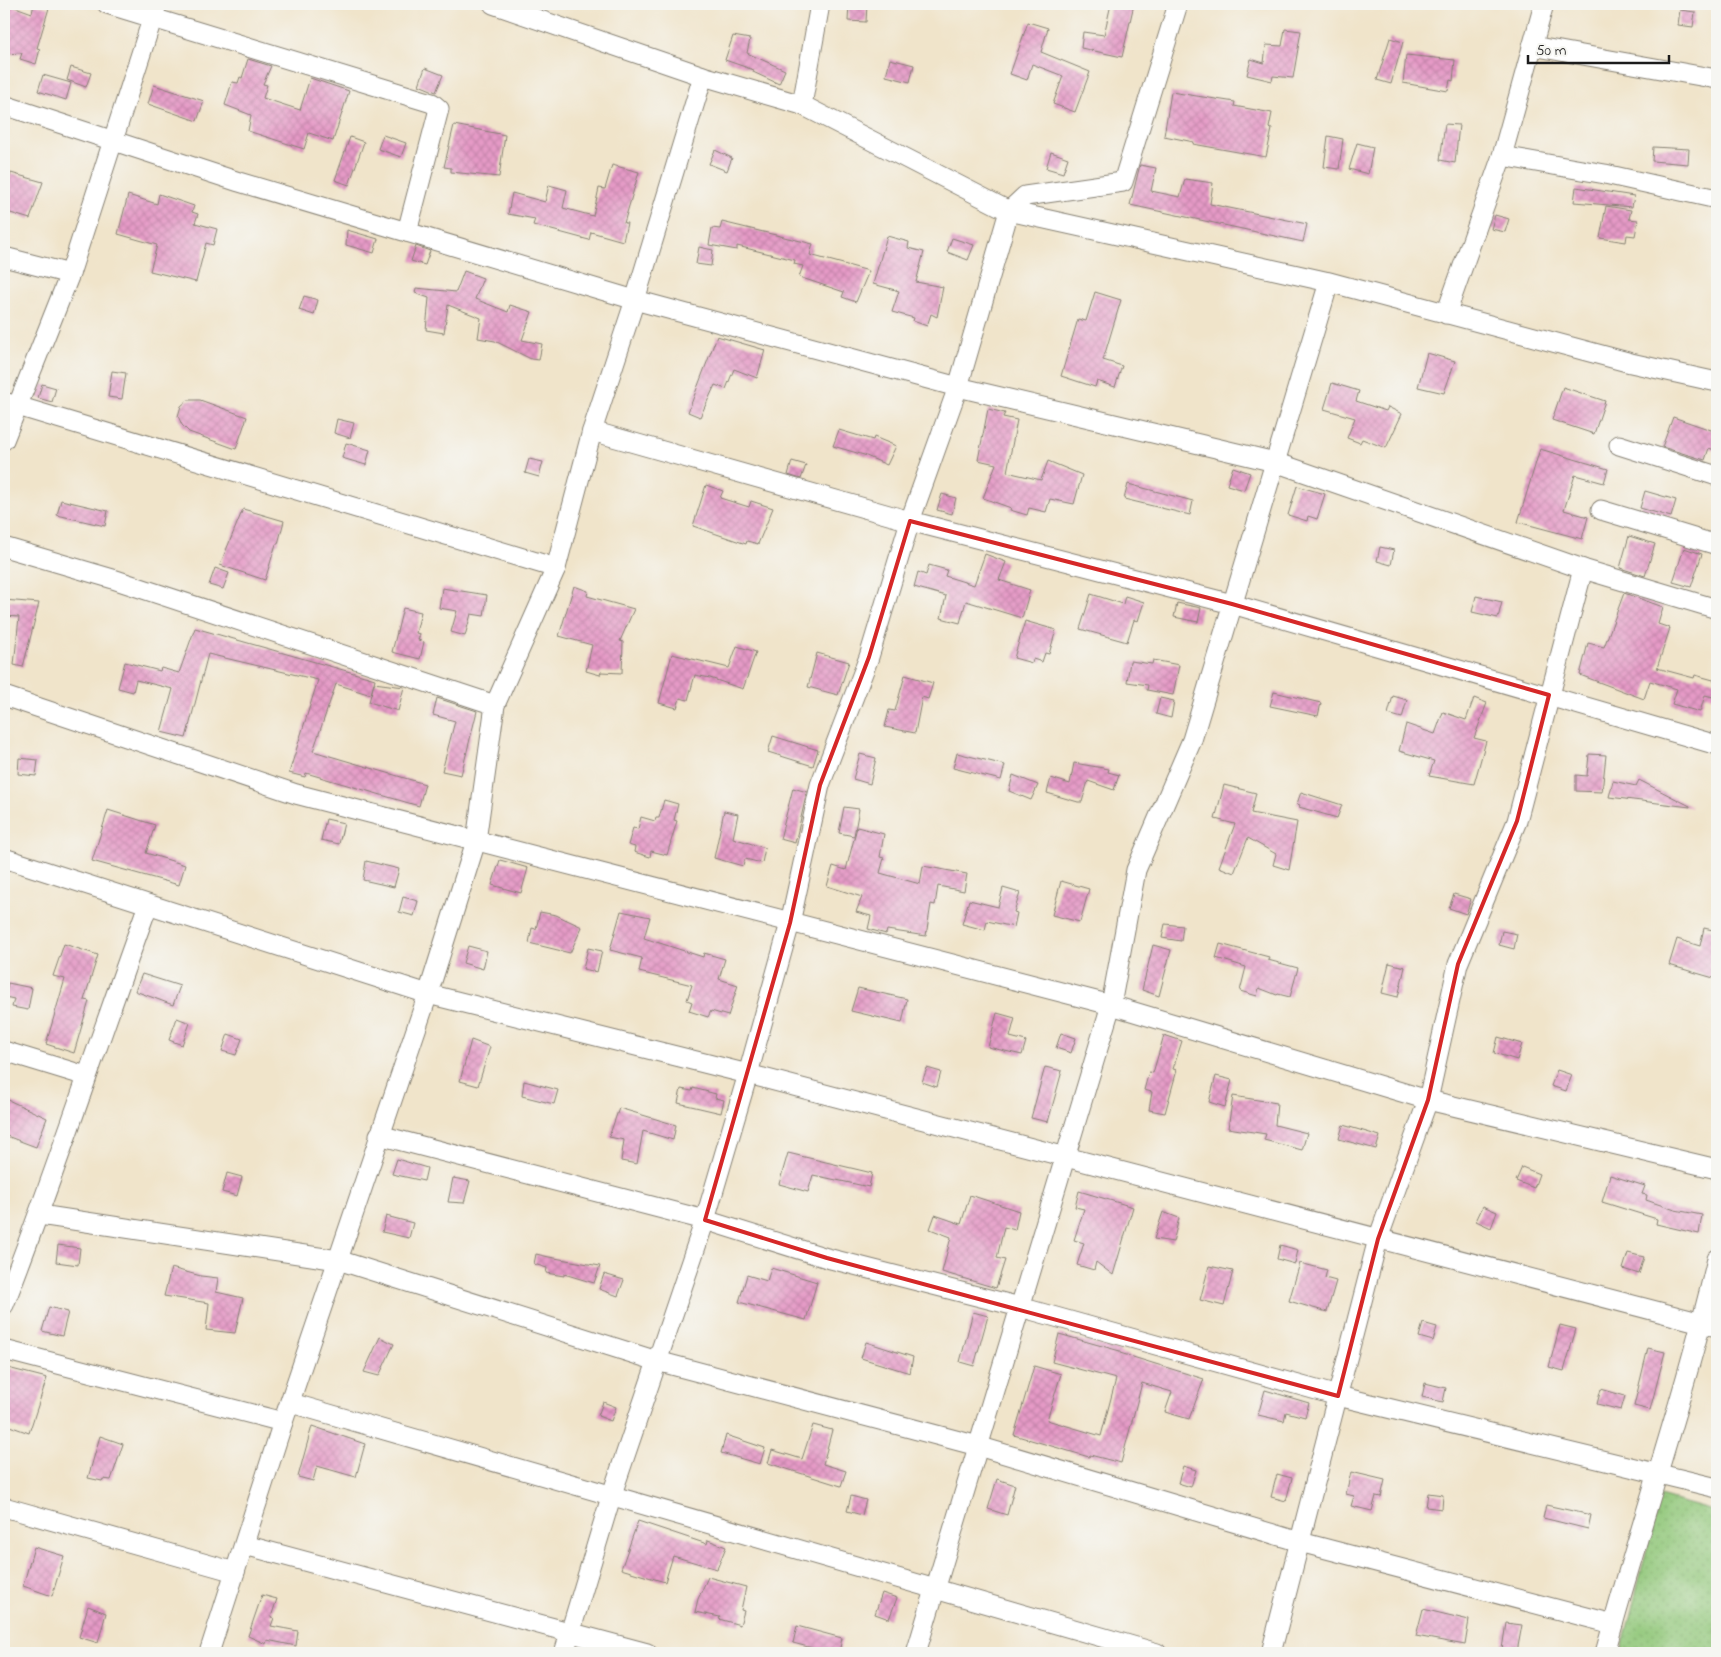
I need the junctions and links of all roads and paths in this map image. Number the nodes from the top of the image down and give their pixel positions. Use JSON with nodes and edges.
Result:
{"nodes":[{"id":1,"x":107,"y":4,"type":"edge"},
{"id":2,"x":493,"y":4,"type":"edge"},
{"id":3,"x":820,"y":4,"type":"edge"},
{"id":4,"x":1178,"y":4,"type":"edge"},
{"id":5,"x":1544,"y":4,"type":"edge"},
{"id":6,"x":154,"y":11,"type":"edge"},
{"id":7,"x":1532,"y":46,"type":"junction"},
{"id":8,"x":703,"y":76,"type":"junction"},
{"id":9,"x":1717,"y":79,"type":"edge"},
{"id":10,"x":4,"y":105,"type":"edge"},
{"id":11,"x":802,"y":105,"type":"junction"},
{"id":12,"x":113,"y":140,"type":"junction"},
{"id":13,"x":1502,"y":156,"type":"junction"},
{"id":14,"x":1717,"y":199,"type":"edge"},
{"id":15,"x":1009,"y":211,"type":"junction"},
{"id":16,"x":407,"y":232,"type":"junction"},
{"id":17,"x":4,"y":257,"type":"edge"},
{"id":18,"x":70,"y":274,"type":"junction"},
{"id":19,"x":1329,"y":282,"type":"junction"},
{"id":20,"x":635,"y":300,"type":"junction"},
{"id":21,"x":1446,"y":314,"type":"junction"},
{"id":22,"x":1717,"y":382,"type":"edge"},
{"id":23,"x":958,"y":387,"type":"junction"},
{"id":24,"x":11,"y":403,"type":"edge"},
{"id":25,"x":592,"y":431,"type":"junction"},
{"id":26,"x":4,"y":440,"type":"edge"},
{"id":27,"x":1619,"y":445,"type":"dead end"},
{"id":28,"x":1275,"y":462,"type":"junction"},
{"id":29,"x":1717,"y":476,"type":"edge"},
{"id":30,"x":1601,"y":510,"type":"dead end"},
{"id":31,"x":910,"y":521,"type":"junction"},
{"id":32,"x":1717,"y":545,"type":"edge"},
{"id":33,"x":4,"y":547,"type":"edge"},
{"id":34,"x":556,"y":568,"type":"junction"},
{"id":35,"x":1583,"y":569,"type":"junction"},
{"id":36,"x":1232,"y":604,"type":"junction"},
{"id":37,"x":1717,"y":609,"type":"edge"},
{"id":38,"x":1549,"y":695,"type":"junction"},
{"id":39,"x":4,"y":696,"type":"edge"},
{"id":40,"x":495,"y":705,"type":"junction"},
{"id":41,"x":1717,"y":745,"type":"edge"},
{"id":42,"x":476,"y":841,"type":"junction"},
{"id":43,"x":4,"y":858,"type":"edge"},
{"id":44,"x":148,"y":904,"type":"junction"},
{"id":45,"x":790,"y":923,"type":"junction"},
{"id":46,"x":428,"y":994,"type":"junction"},
{"id":47,"x":1111,"y":1005,"type":"junction"},
{"id":48,"x":4,"y":1050,"type":"edge"},
{"id":49,"x":748,"y":1074,"type":"junction"},
{"id":50,"x":86,"y":1076,"type":"junction"},
{"id":51,"x":1428,"y":1100,"type":"junction"},
{"id":52,"x":379,"y":1135,"type":"junction"},
{"id":53,"x":1065,"y":1157,"type":"junction"},
{"id":54,"x":1717,"y":1168,"type":"edge"},
{"id":55,"x":40,"y":1215,"type":"junction"},
{"id":56,"x":705,"y":1220,"type":"junction"},
{"id":57,"x":1378,"y":1239,"type":"junction"},
{"id":58,"x":1717,"y":1259,"type":"edge"},
{"id":59,"x":338,"y":1260,"type":"junction"},
{"id":60,"x":4,"y":1305,"type":"edge"},
{"id":61,"x":1020,"y":1307,"type":"junction"},
{"id":62,"x":1710,"y":1325,"type":"edge"},
{"id":63,"x":4,"y":1350,"type":"edge"},
{"id":64,"x":657,"y":1361,"type":"junction"},
{"id":65,"x":1338,"y":1396,"type":"junction"},
{"id":66,"x":292,"y":1404,"type":"junction"},
{"id":67,"x":283,"y":1422,"type":"junction"},
{"id":68,"x":978,"y":1446,"type":"junction"},
{"id":69,"x":1656,"y":1472,"type":"junction"},
{"id":70,"x":1717,"y":1488,"type":"edge"},
{"id":71,"x":611,"y":1497,"type":"junction"},
{"id":72,"x":4,"y":1507,"type":"edge"},
{"id":73,"x":1300,"y":1542,"type":"junction"},
{"id":74,"x":245,"y":1546,"type":"junction"},
{"id":75,"x":235,"y":1572,"type":"junction"},
{"id":76,"x":935,"y":1589,"type":"junction"},
{"id":77,"x":1613,"y":1624,"type":"junction"},
{"id":78,"x":571,"y":1633,"type":"junction"},
{"id":79,"x":209,"y":1653,"type":"edge"},
{"id":80,"x":564,"y":1653,"type":"edge"},
{"id":81,"x":647,"y":1653,"type":"edge"},
{"id":82,"x":916,"y":1653,"type":"edge"},
{"id":83,"x":1157,"y":1653,"type":"edge"},
{"id":84,"x":1271,"y":1653,"type":"edge"},
{"id":85,"x":1605,"y":1653,"type":"edge"}],
"edges":[{"from":1,"to":6,"type":"street"},
{"from":2,"to":8,"type":"street"},
{"from":3,"to":11,"type":"street"},
{"from":4,"to":15,"type":"street"},
{"from":5,"to":7,"type":"street"},
{"from":6,"to":12,"type":"street"},
{"from":6,"to":16,"type":"street"},
{"from":7,"to":9,"type":"street"},
{"from":7,"to":13,"type":"street"},
{"from":8,"to":11,"type":"street"},
{"from":8,"to":20,"type":"street"},
{"from":10,"to":12,"type":"street"},
{"from":11,"to":15,"type":"street"},
{"from":12,"to":16,"type":"street"},
{"from":12,"to":18,"type":"street"},
{"from":13,"to":14,"type":"street"},
{"from":13,"to":21,"type":"street"},
{"from":15,"to":19,"type":"street"},
{"from":15,"to":23,"type":"street"},
{"from":16,"to":20,"type":"street"},
{"from":17,"to":18,"type":"street"},
{"from":18,"to":24,"type":"street"},
{"from":19,"to":21,"type":"street"},
{"from":19,"to":28,"type":"street"},
{"from":20,"to":23,"type":"street"},
{"from":20,"to":25,"type":"street"},
{"from":21,"to":22,"type":"street"},
{"from":23,"to":28,"type":"street"},
{"from":23,"to":31,"type":"street"},
{"from":24,"to":26,"type":"street"},
{"from":24,"to":34,"type":"street"},
{"from":25,"to":31,"type":"street"},
{"from":25,"to":34,"type":"street"},
{"from":27,"to":29,"type":"street"},
{"from":28,"to":35,"type":"street"},
{"from":28,"to":36,"type":"street"},
{"from":30,"to":32,"type":"street"},
{"from":31,"to":36,"type":"street"},
{"from":31,"to":45,"type":"street"},
{"from":33,"to":40,"type":"street"},
{"from":34,"to":40,"type":"street"},
{"from":35,"to":37,"type":"street"},
{"from":35,"to":38,"type":"street"},
{"from":36,"to":38,"type":"street"},
{"from":36,"to":47,"type":"street"},
{"from":38,"to":41,"type":"street"},
{"from":38,"to":51,"type":"street"},
{"from":39,"to":42,"type":"street"},
{"from":40,"to":42,"type":"street"},
{"from":42,"to":45,"type":"street"},
{"from":42,"to":46,"type":"street"},
{"from":43,"to":44,"type":"street"},
{"from":44,"to":46,"type":"street"},
{"from":44,"to":50,"type":"street"},
{"from":45,"to":47,"type":"street"},
{"from":45,"to":49,"type":"street"},
{"from":46,"to":49,"type":"street"},
{"from":46,"to":52,"type":"street"},
{"from":47,"to":51,"type":"street"},
{"from":47,"to":53,"type":"street"},
{"from":48,"to":50,"type":"street"},
{"from":49,"to":53,"type":"street"},
{"from":49,"to":56,"type":"street"},
{"from":50,"to":55,"type":"street"},
{"from":51,"to":54,"type":"street"},
{"from":51,"to":57,"type":"street"},
{"from":52,"to":56,"type":"street"},
{"from":52,"to":59,"type":"street"},
{"from":53,"to":57,"type":"street"},
{"from":53,"to":61,"type":"street"},
{"from":55,"to":59,"type":"street"},
{"from":55,"to":60,"type":"street"},
{"from":56,"to":61,"type":"street"},
{"from":56,"to":64,"type":"street"},
{"from":57,"to":62,"type":"street"},
{"from":57,"to":65,"type":"street"},
{"from":58,"to":62,"type":"street"},
{"from":59,"to":64,"type":"street"},
{"from":59,"to":66,"type":"street"},
{"from":61,"to":65,"type":"street"},
{"from":61,"to":68,"type":"street"},
{"from":62,"to":69,"type":"street"},
{"from":63,"to":67,"type":"street"},
{"from":64,"to":68,"type":"street"},
{"from":64,"to":71,"type":"street"},
{"from":65,"to":69,"type":"street"},
{"from":65,"to":73,"type":"street"},
{"from":66,"to":67,"type":"street"},
{"from":66,"to":71,"type":"street"},
{"from":67,"to":74,"type":"street"},
{"from":68,"to":73,"type":"street"},
{"from":68,"to":76,"type":"street"},
{"from":69,"to":70,"type":"street"},
{"from":69,"to":77,"type":"street"},
{"from":71,"to":76,"type":"street"},
{"from":71,"to":78,"type":"street"},
{"from":72,"to":75,"type":"street"},
{"from":73,"to":77,"type":"street"},
{"from":73,"to":84,"type":"street"},
{"from":74,"to":75,"type":"street"},
{"from":74,"to":78,"type":"street"},
{"from":75,"to":79,"type":"street"},
{"from":76,"to":82,"type":"street"},
{"from":76,"to":83,"type":"street"},
{"from":77,"to":85,"type":"street"},
{"from":78,"to":80,"type":"street"},
{"from":78,"to":81,"type":"street"}]}
